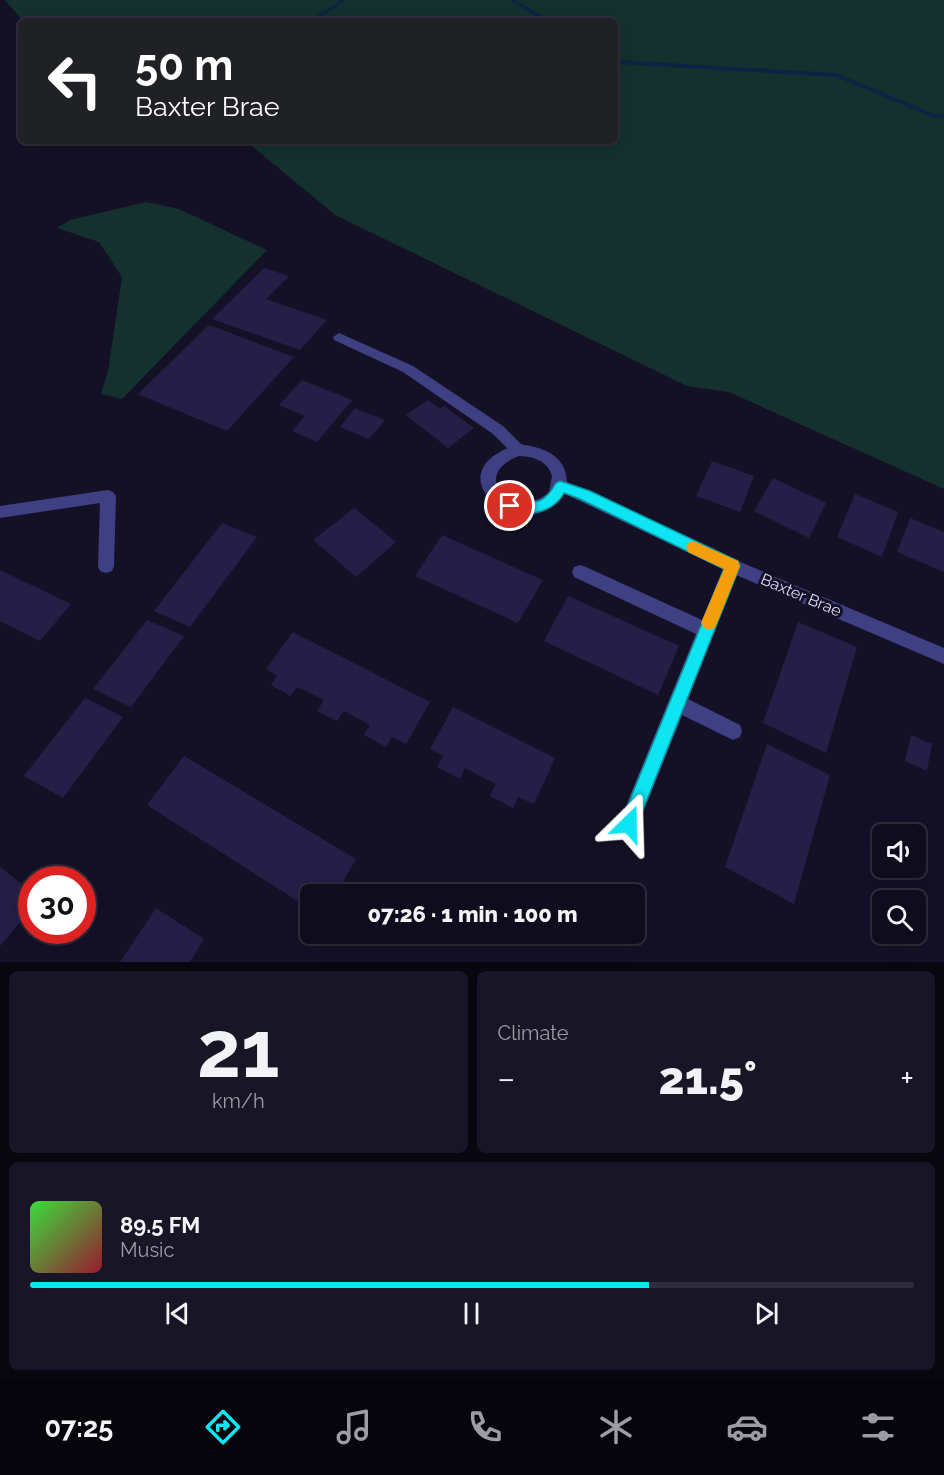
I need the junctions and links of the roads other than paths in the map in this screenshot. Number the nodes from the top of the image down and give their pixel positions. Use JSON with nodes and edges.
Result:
{"nodes":[{"id":1,"x":339,"y":337,"type":"dead end"},
{"id":2,"x":518,"y":450,"type":"junction"},
{"id":3,"x":560,"y":486,"type":"junction"},
{"id":4,"x":0,"y":512,"type":"edge"},
{"id":5,"x":106,"y":566,"type":"dead end"},
{"id":6,"x":732,"y":566,"type":"junction"},
{"id":7,"x":580,"y":572,"type":"dead end"},
{"id":8,"x":706,"y":630,"type":"junction"},
{"id":9,"x":944,"y":656,"type":"edge"},
{"id":10,"x":677,"y":703,"type":"junction"},
{"id":11,"x":733,"y":732,"type":"dead end"},
{"id":12,"x":629,"y":824,"type":"dead end"}],
"edges":[{"from":1,"to":2,"type":"street"},
{"from":2,"to":3,"type":"street"},
{"from":2,"to":3,"type":"street"},
{"from":3,"to":6,"type":"street","name":"Baxter Brae"},
{"from":4,"to":5,"type":"street"},
{"from":6,"to":8,"type":"street"},
{"from":6,"to":9,"type":"street","name":"Baxter Brae"},
{"from":7,"to":8,"type":"street"},
{"from":8,"to":10,"type":"street"},
{"from":10,"to":11,"type":"street"},
{"from":10,"to":12,"type":"street"}]}
